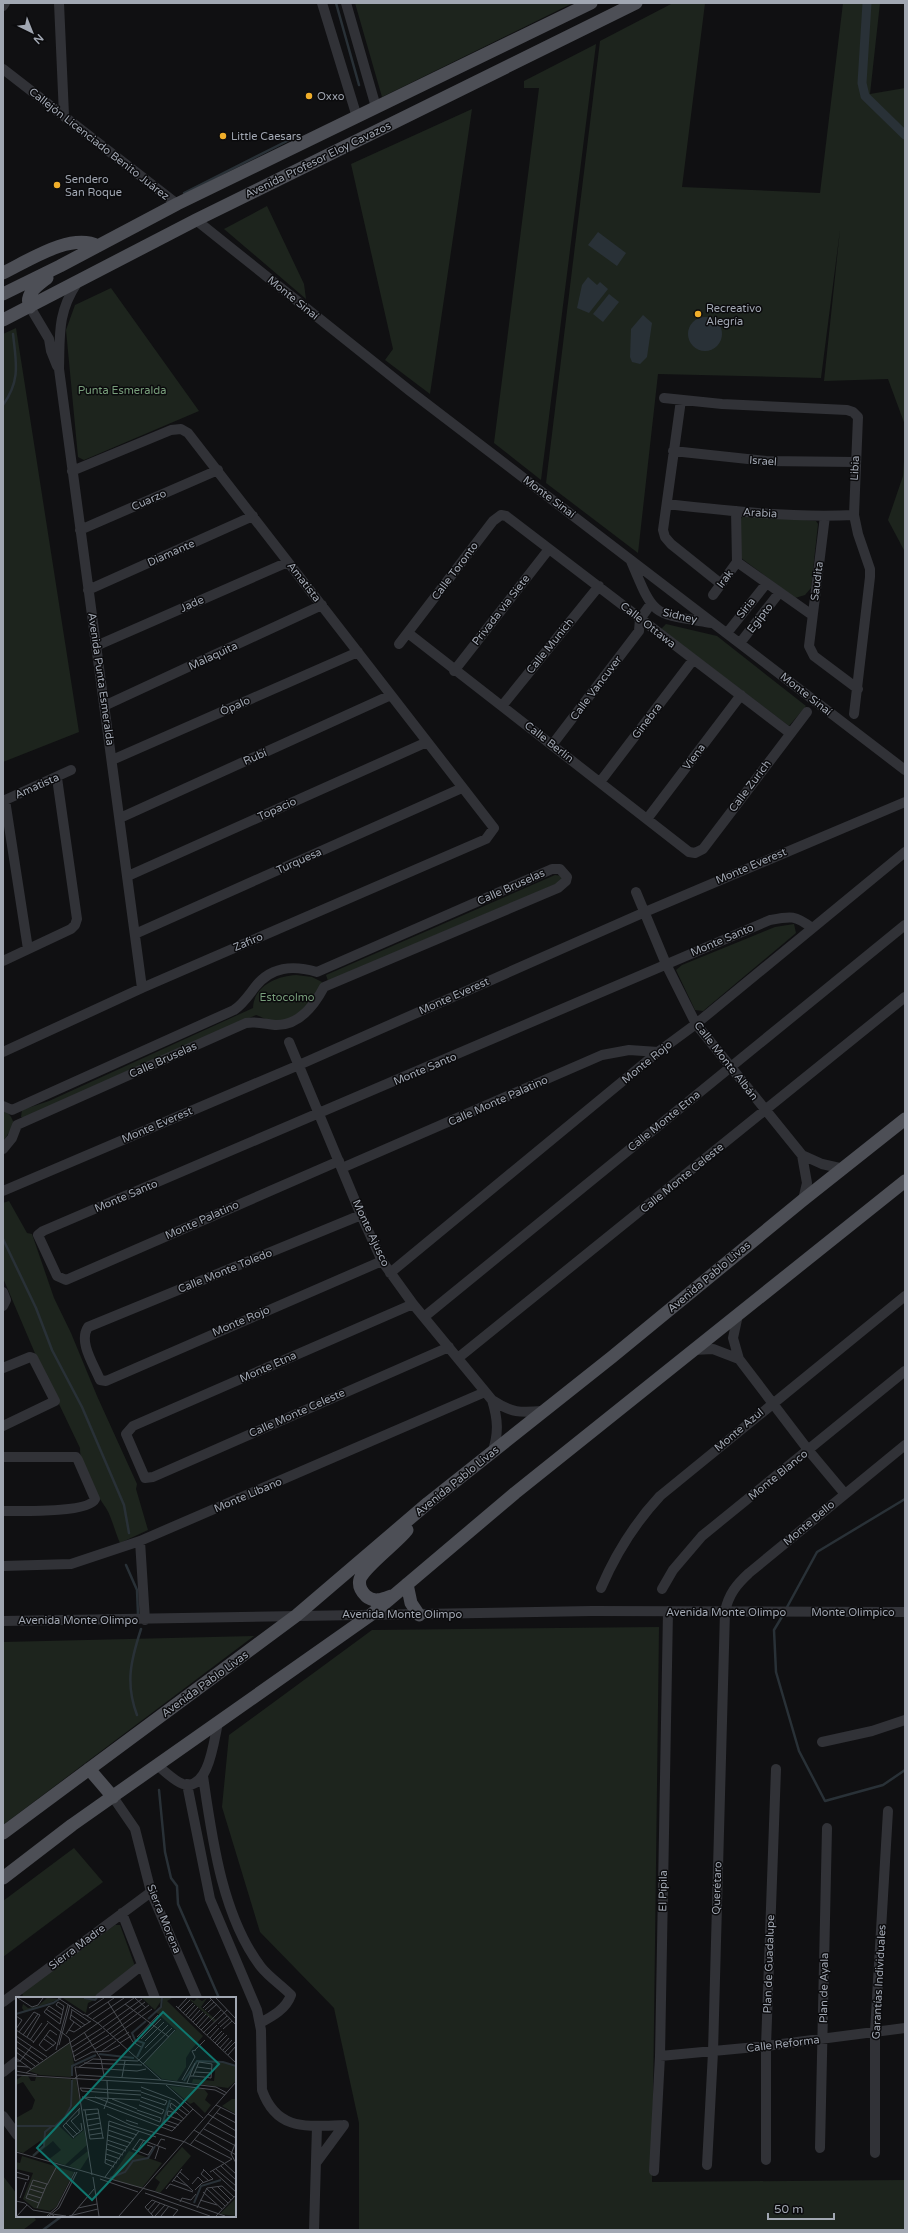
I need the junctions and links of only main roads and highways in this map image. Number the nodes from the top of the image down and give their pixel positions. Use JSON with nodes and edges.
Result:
{"nodes":[{"id":1,"x":636,"y":3,"type":"edge"},
{"id":2,"x":583,"y":5,"type":"edge"},
{"id":3,"x":98,"y":246,"type":"junction"},
{"id":4,"x":60,"y":266,"type":"junction"},
{"id":5,"x":3,"y":273,"type":"edge"},
{"id":6,"x":3,"y":294,"type":"edge"},
{"id":7,"x":30,"y":307,"type":"junction"},
{"id":8,"x":3,"y":320,"type":"edge"},
{"id":9,"x":905,"y":1119,"type":"edge"},
{"id":10,"x":904,"y":1183,"type":"edge"},
{"id":11,"x":428,"y":1503,"type":"junction"},
{"id":12,"x":407,"y":1584,"type":"junction"},
{"id":13,"x":395,"y":1594,"type":"junction"},
{"id":14,"x":419,"y":1615,"type":"road end"},
{"id":15,"x":89,"y":1769,"type":"junction"},
{"id":16,"x":113,"y":1797,"type":"junction"},
{"id":17,"x":3,"y":1833,"type":"edge"},
{"id":18,"x":3,"y":1878,"type":"edge"}],
"edges":[{"from":1,"to":7,"type":"main road","name":"Avenida Profesor Eloy Cavazos"},
{"from":2,"to":3,"type":"main road","name":"Avenida Profesor Eloy Cavazos"},
{"from":3,"to":4,"type":"main road","name":"Avenida Profesor Eloy Cavazos"},
{"from":3,"to":5,"type":"main road"},
{"from":4,"to":6,"type":"main road","name":"Avenida Profesor Eloy Cavazos"},
{"from":4,"to":7,"type":"main road"},
{"from":7,"to":8,"type":"main road","name":"Avenida Profesor Eloy Cavazos"},
{"from":9,"to":11,"type":"main road","name":"Avenida Pablo Livas"},
{"from":10,"to":12,"type":"main road"},
{"from":11,"to":13,"type":"main road"},
{"from":11,"to":15,"type":"main road","name":"Avenida Pablo Livas"},
{"from":12,"to":13,"type":"main road"},
{"from":12,"to":14,"type":"main road"},
{"from":13,"to":16,"type":"main road"},
{"from":15,"to":16,"type":"main road"},
{"from":15,"to":17,"type":"main road","name":"Avenida Pablo Livas"},
{"from":16,"to":18,"type":"main road"}]}
